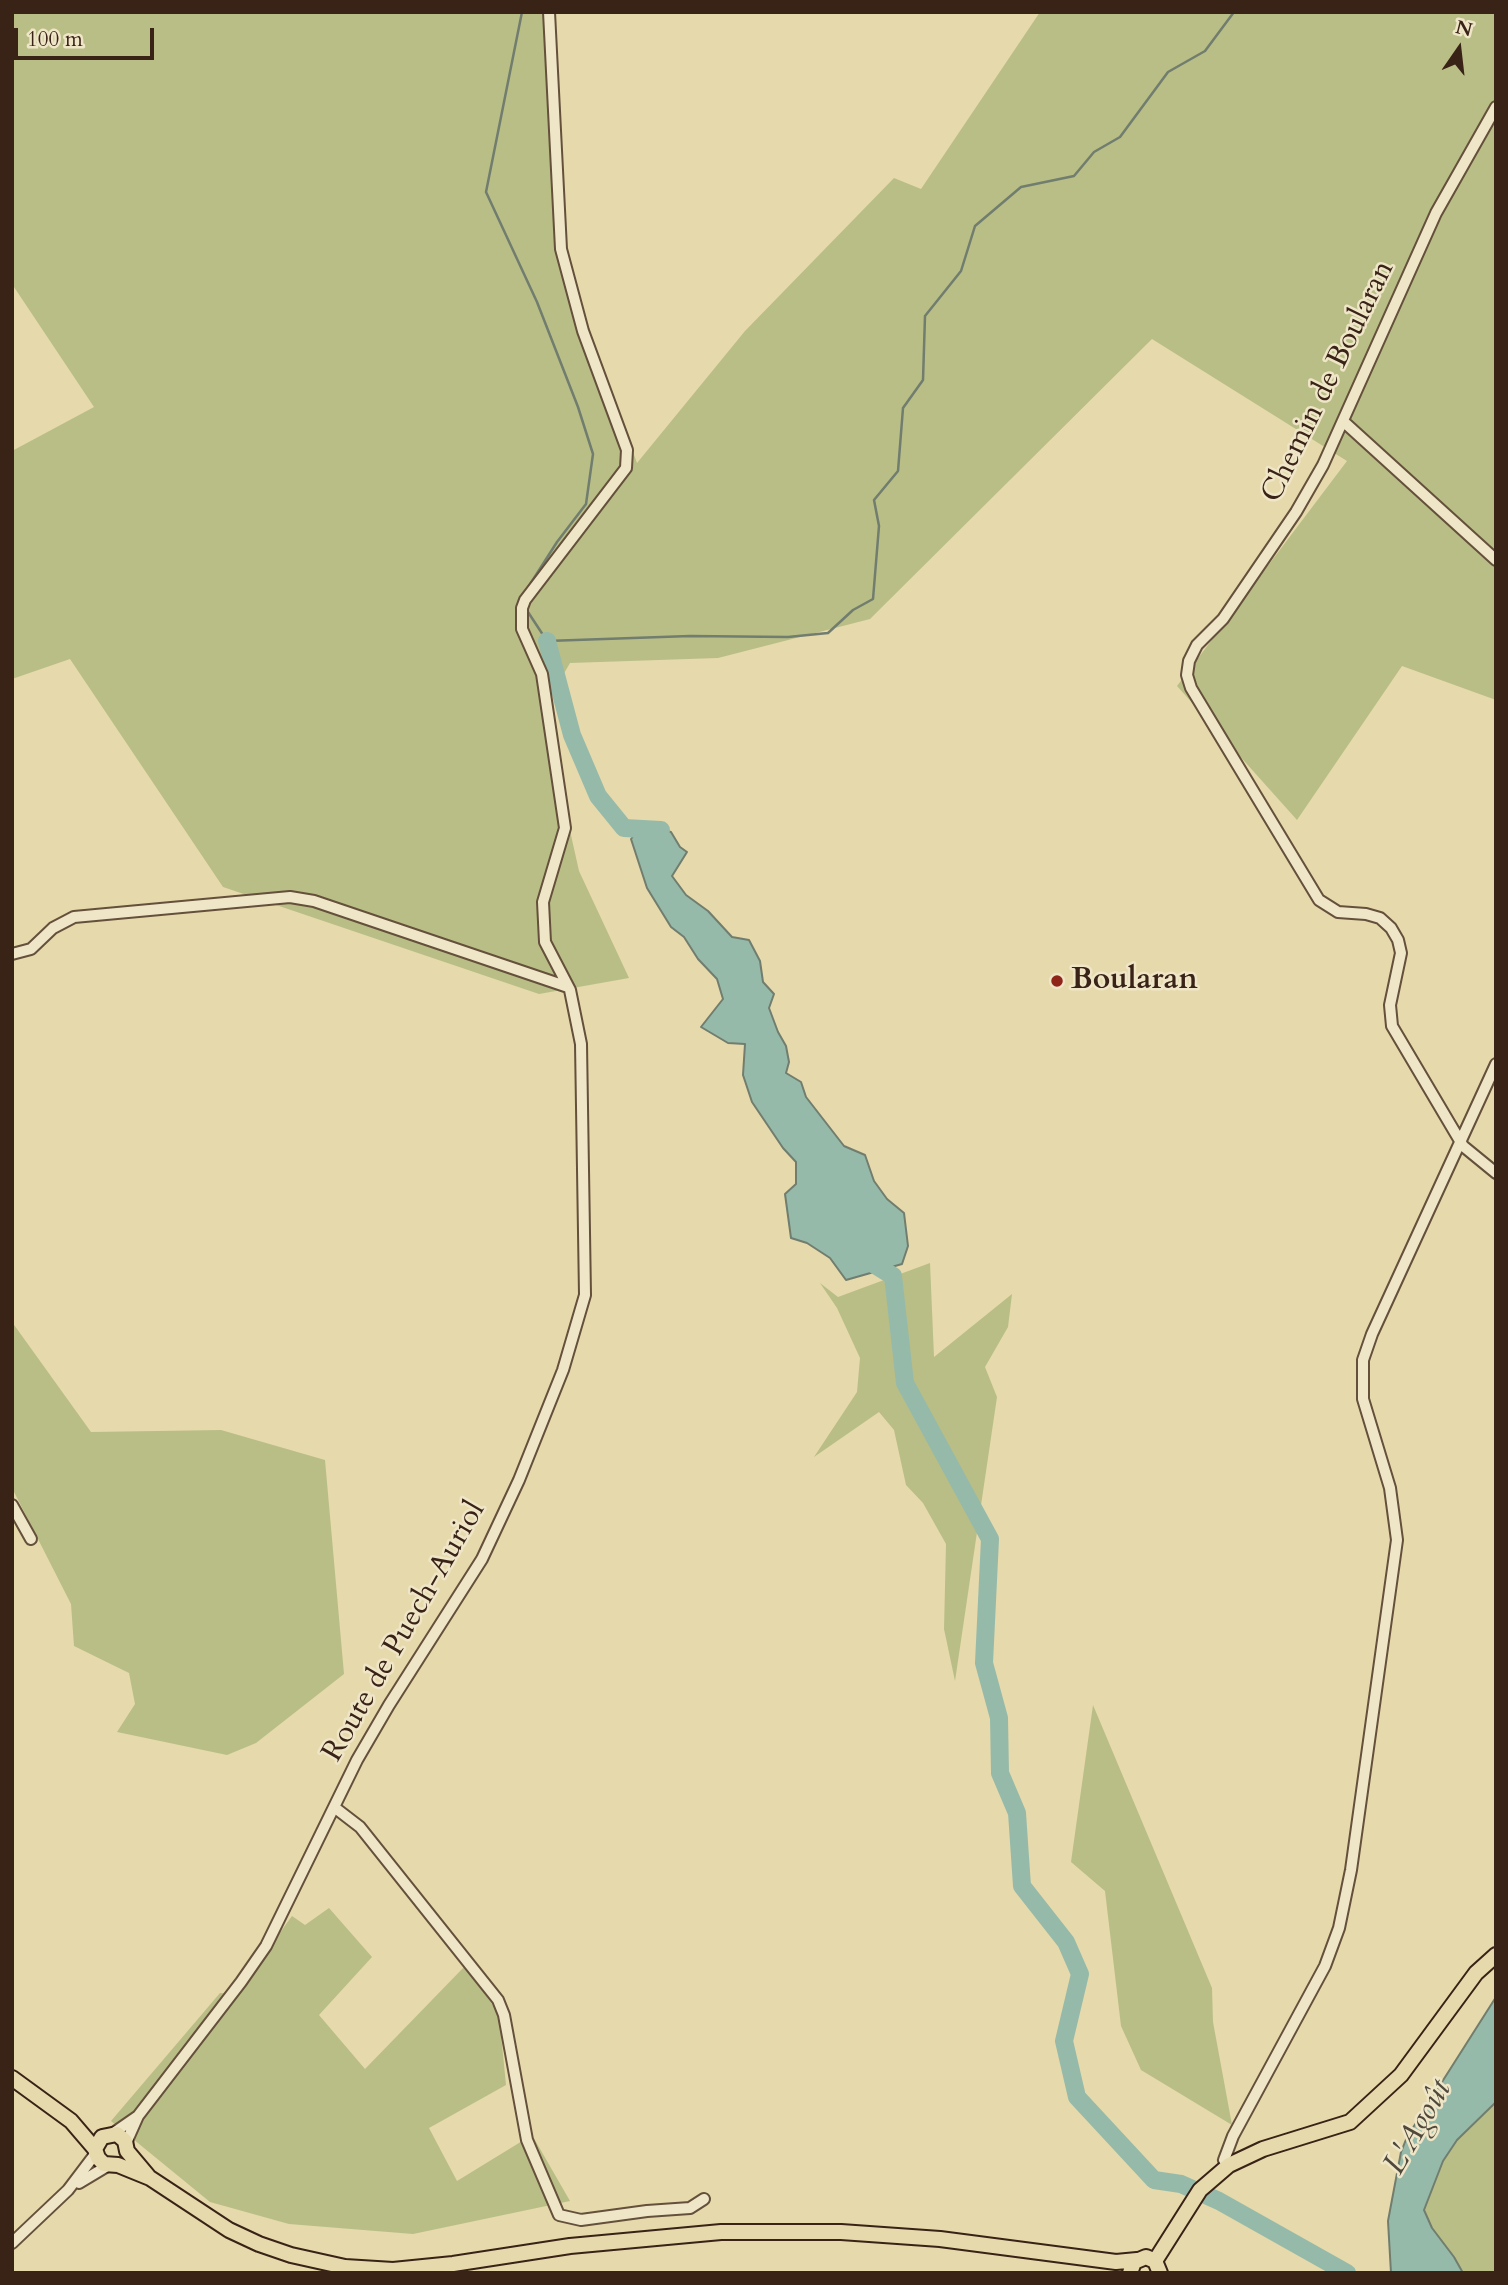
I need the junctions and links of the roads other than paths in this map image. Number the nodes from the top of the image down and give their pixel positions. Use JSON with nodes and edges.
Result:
{"nodes":[{"id":1,"x":549,"y":12,"type":"edge"},
{"id":2,"x":1496,"y":107,"type":"edge"},
{"id":3,"x":1344,"y":422,"type":"junction"},
{"id":4,"x":1496,"y":560,"type":"edge"},
{"id":5,"x":12,"y":954,"type":"edge"},
{"id":6,"x":568,"y":987,"type":"junction"},
{"id":7,"x":1496,"y":1064,"type":"edge"},
{"id":8,"x":1460,"y":1142,"type":"junction"},
{"id":9,"x":1496,"y":1173,"type":"edge"},
{"id":10,"x":12,"y":1505,"type":"edge"},
{"id":11,"x":31,"y":1539,"type":"dead end"},
{"id":12,"x":334,"y":1807,"type":"junction"},
{"id":13,"x":1496,"y":1955,"type":"edge"},
{"id":14,"x":12,"y":2078,"type":"edge"},
{"id":15,"x":138,"y":2116,"type":"junction"},
{"id":16,"x":72,"y":2120,"type":"junction"},
{"id":17,"x":109,"y":2134,"type":"junction"},
{"id":18,"x":127,"y":2147,"type":"junction"},
{"id":19,"x":96,"y":2151,"type":"junction"},
{"id":20,"x":113,"y":2165,"type":"junction"},
{"id":21,"x":1228,"y":2165,"type":"junction"},
{"id":22,"x":150,"y":2178,"type":"junction"},
{"id":23,"x":68,"y":2190,"type":"junction"},
{"id":24,"x":704,"y":2199,"type":"dead end"},
{"id":25,"x":12,"y":2243,"type":"edge"},
{"id":26,"x":1070,"y":2258,"type":"junction"},
{"id":27,"x":1133,"y":2266,"type":"edge"},
{"id":28,"x":1160,"y":2269,"type":"edge"},
{"id":29,"x":1121,"y":2273,"type":"edge"}],
"edges":[{"from":1,"to":6,"type":"street","name":"Route de Puech-Auriol"},
{"from":2,"to":3,"type":"street","name":"Chemin de Boularan"},
{"from":3,"to":4,"type":"street"},
{"from":3,"to":8,"type":"street","name":"Chemin de Boularan"},
{"from":5,"to":6,"type":"street"},
{"from":6,"to":12,"type":"street","name":"Route de Puech-Auriol"},
{"from":7,"to":8,"type":"street"},
{"from":8,"to":9,"type":"street","name":"Chemin de Boularan"},
{"from":8,"to":21,"type":"street"},
{"from":10,"to":11,"type":"street"},
{"from":12,"to":15,"type":"street","name":"Route de Puech-Auriol"},
{"from":12,"to":24,"type":"street"},
{"from":13,"to":21,"type":"main road"},
{"from":14,"to":16,"type":"main road"},
{"from":15,"to":17,"type":"street"},
{"from":15,"to":18,"type":"street"},
{"from":16,"to":17,"type":"main road"},
{"from":16,"to":19,"type":"main road"},
{"from":17,"to":18,"type":"main road"},
{"from":17,"to":19,"type":"main road"},
{"from":18,"to":20,"type":"main road"},
{"from":18,"to":22,"type":"main road"},
{"from":19,"to":20,"type":"main road"},
{"from":19,"to":23,"type":"street"},
{"from":20,"to":22,"type":"main road"},
{"from":20,"to":23,"type":"street"},
{"from":21,"to":28,"type":"main road"},
{"from":22,"to":26,"type":"main road"},
{"from":23,"to":25,"type":"street"},
{"from":26,"to":27,"type":"main road"},
{"from":26,"to":29,"type":"main road"},
{"from":27,"to":28,"type":"main road"}]}
